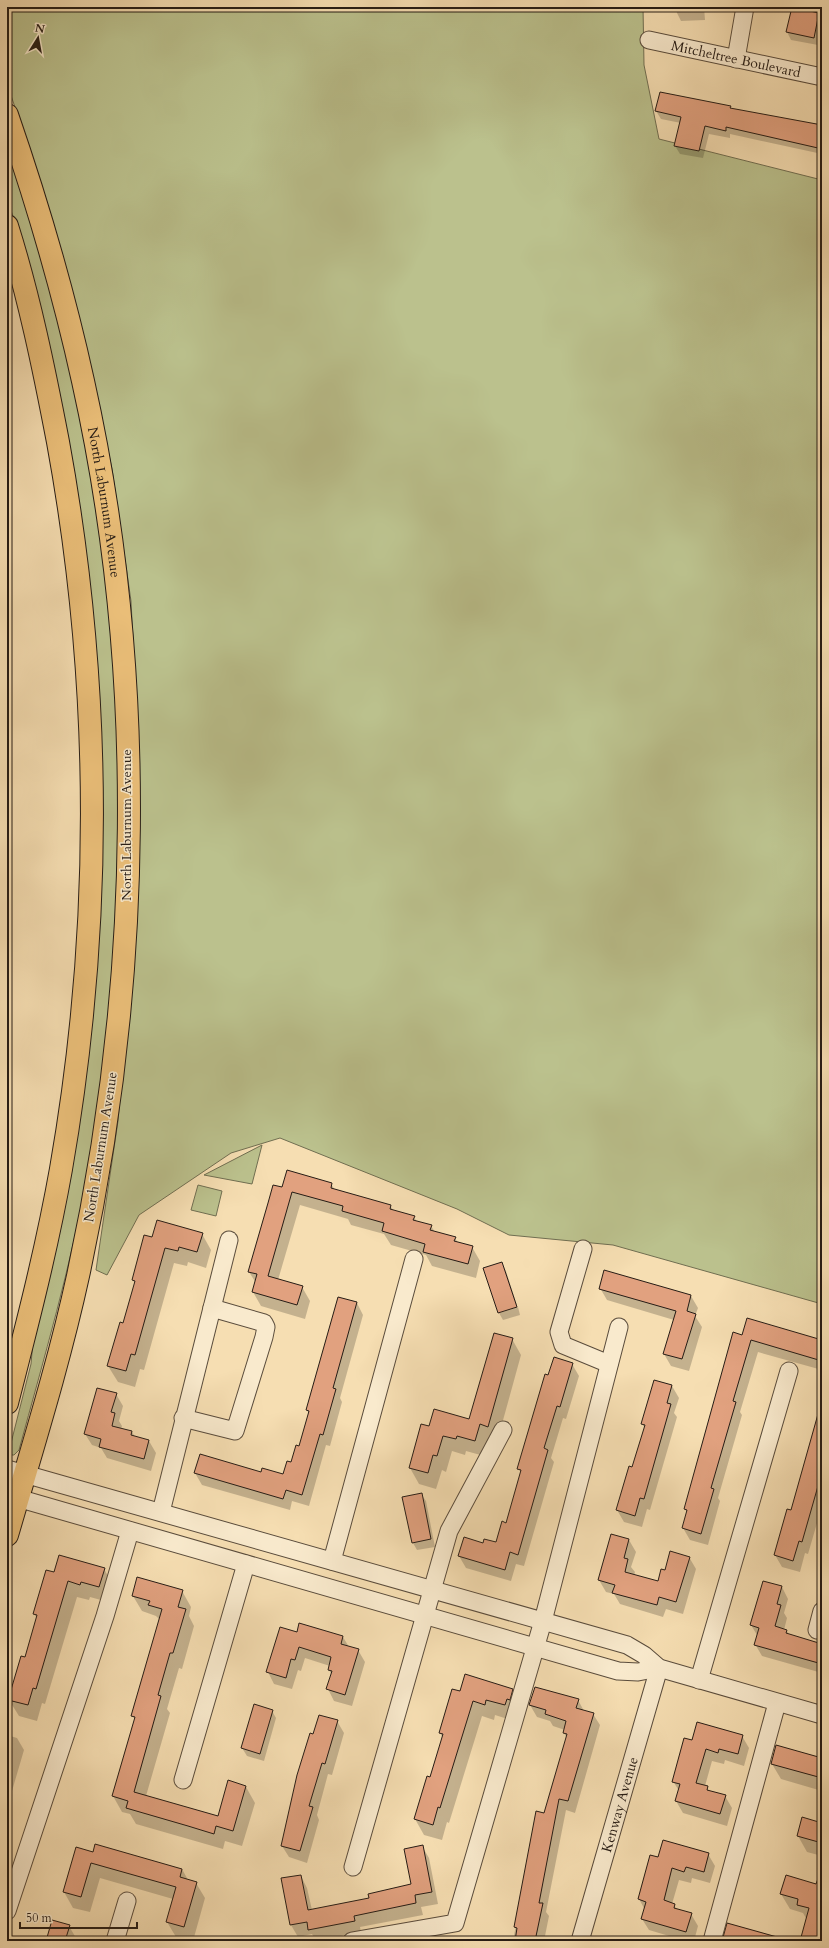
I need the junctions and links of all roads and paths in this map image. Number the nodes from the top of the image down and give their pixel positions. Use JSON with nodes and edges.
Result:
{"nodes":[{"id":1,"x":745,"y":7,"type":"edge"},
{"id":2,"x":649,"y":40,"type":"dead end"},
{"id":3,"x":736,"y":59,"type":"junction"},
{"id":4,"x":822,"y":77,"type":"edge"},
{"id":5,"x":7,"y":115,"type":"edge"},
{"id":6,"x":7,"y":226,"type":"edge"},
{"id":7,"x":229,"y":1240,"type":"dead end"},
{"id":8,"x":583,"y":1249,"type":"dead end"},
{"id":9,"x":414,"y":1259,"type":"dead end"},
{"id":10,"x":212,"y":1308,"type":"junction"},
{"id":11,"x":619,"y":1327,"type":"dead end"},
{"id":12,"x":609,"y":1364,"type":"junction"},
{"id":13,"x":789,"y":1371,"type":"dead end"},
{"id":14,"x":7,"y":1403,"type":"edge"},
{"id":15,"x":183,"y":1418,"type":"junction"},
{"id":16,"x":503,"y":1430,"type":"dead end"},
{"id":17,"x":16,"y":1471,"type":"edge"},
{"id":18,"x":12,"y":1496,"type":"edge"},
{"id":19,"x":154,"y":1510,"type":"junction"},
{"id":20,"x":136,"y":1532,"type":"junction"},
{"id":21,"x":7,"y":1535,"type":"edge"},
{"id":22,"x":332,"y":1561,"type":"junction"},
{"id":23,"x":246,"y":1564,"type":"junction"},
{"id":24,"x":431,"y":1589,"type":"junction"},
{"id":25,"x":822,"y":1611,"type":"edge"},
{"id":26,"x":424,"y":1615,"type":"junction"},
{"id":27,"x":542,"y":1621,"type":"junction"},
{"id":28,"x":817,"y":1630,"type":"dead end"},
{"id":29,"x":535,"y":1647,"type":"junction"},
{"id":30,"x":659,"y":1668,"type":"junction"},
{"id":31,"x":699,"y":1680,"type":"junction"},
{"id":32,"x":777,"y":1702,"type":"junction"},
{"id":33,"x":822,"y":1715,"type":"edge"},
{"id":34,"x":183,"y":1780,"type":"dead end"},
{"id":35,"x":353,"y":1866,"type":"dead end"},
{"id":36,"x":126,"y":1901,"type":"dead end"},
{"id":37,"x":7,"y":1911,"type":"edge"},
{"id":38,"x":115,"y":1941,"type":"edge"},
{"id":39,"x":352,"y":1941,"type":"edge"},
{"id":40,"x":580,"y":1941,"type":"edge"},
{"id":41,"x":712,"y":1941,"type":"edge"}],
"edges":[{"from":1,"to":3,"type":"street"},
{"from":2,"to":3,"type":"street","name":"Mitcheltree Boulevard"},
{"from":3,"to":4,"type":"street","name":"Mitcheltree Boulevard"},
{"from":5,"to":17,"type":"main road","name":"North Laburnum Avenue"},
{"from":6,"to":14,"type":"main road"},
{"from":7,"to":10,"type":"street"},
{"from":8,"to":12,"type":"street"},
{"from":9,"to":22,"type":"street"},
{"from":10,"to":15,"type":"street"},
{"from":10,"to":15,"type":"street"},
{"from":11,"to":12,"type":"street"},
{"from":12,"to":27,"type":"street"},
{"from":13,"to":31,"type":"street"},
{"from":15,"to":19,"type":"street"},
{"from":16,"to":24,"type":"street"},
{"from":17,"to":18,"type":"main road","name":"North Laburnum Avenue"},
{"from":17,"to":19,"type":"street"},
{"from":18,"to":20,"type":"street"},
{"from":18,"to":21,"type":"main road","name":"North Laburnum Avenue"},
{"from":19,"to":20,"type":"street"},
{"from":19,"to":22,"type":"street"},
{"from":20,"to":23,"type":"street"},
{"from":20,"to":37,"type":"street"},
{"from":22,"to":24,"type":"street"},
{"from":23,"to":26,"type":"street"},
{"from":23,"to":34,"type":"street"},
{"from":24,"to":26,"type":"street"},
{"from":24,"to":27,"type":"street"},
{"from":25,"to":28,"type":"street"},
{"from":26,"to":29,"type":"street"},
{"from":26,"to":35,"type":"street"},
{"from":27,"to":29,"type":"street"},
{"from":27,"to":30,"type":"street"},
{"from":29,"to":30,"type":"street"},
{"from":29,"to":39,"type":"street"},
{"from":30,"to":31,"type":"street"},
{"from":30,"to":40,"type":"street","name":"Kenway Avenue"},
{"from":31,"to":32,"type":"street"},
{"from":32,"to":33,"type":"street"},
{"from":32,"to":41,"type":"street"},
{"from":36,"to":38,"type":"street"}]}
